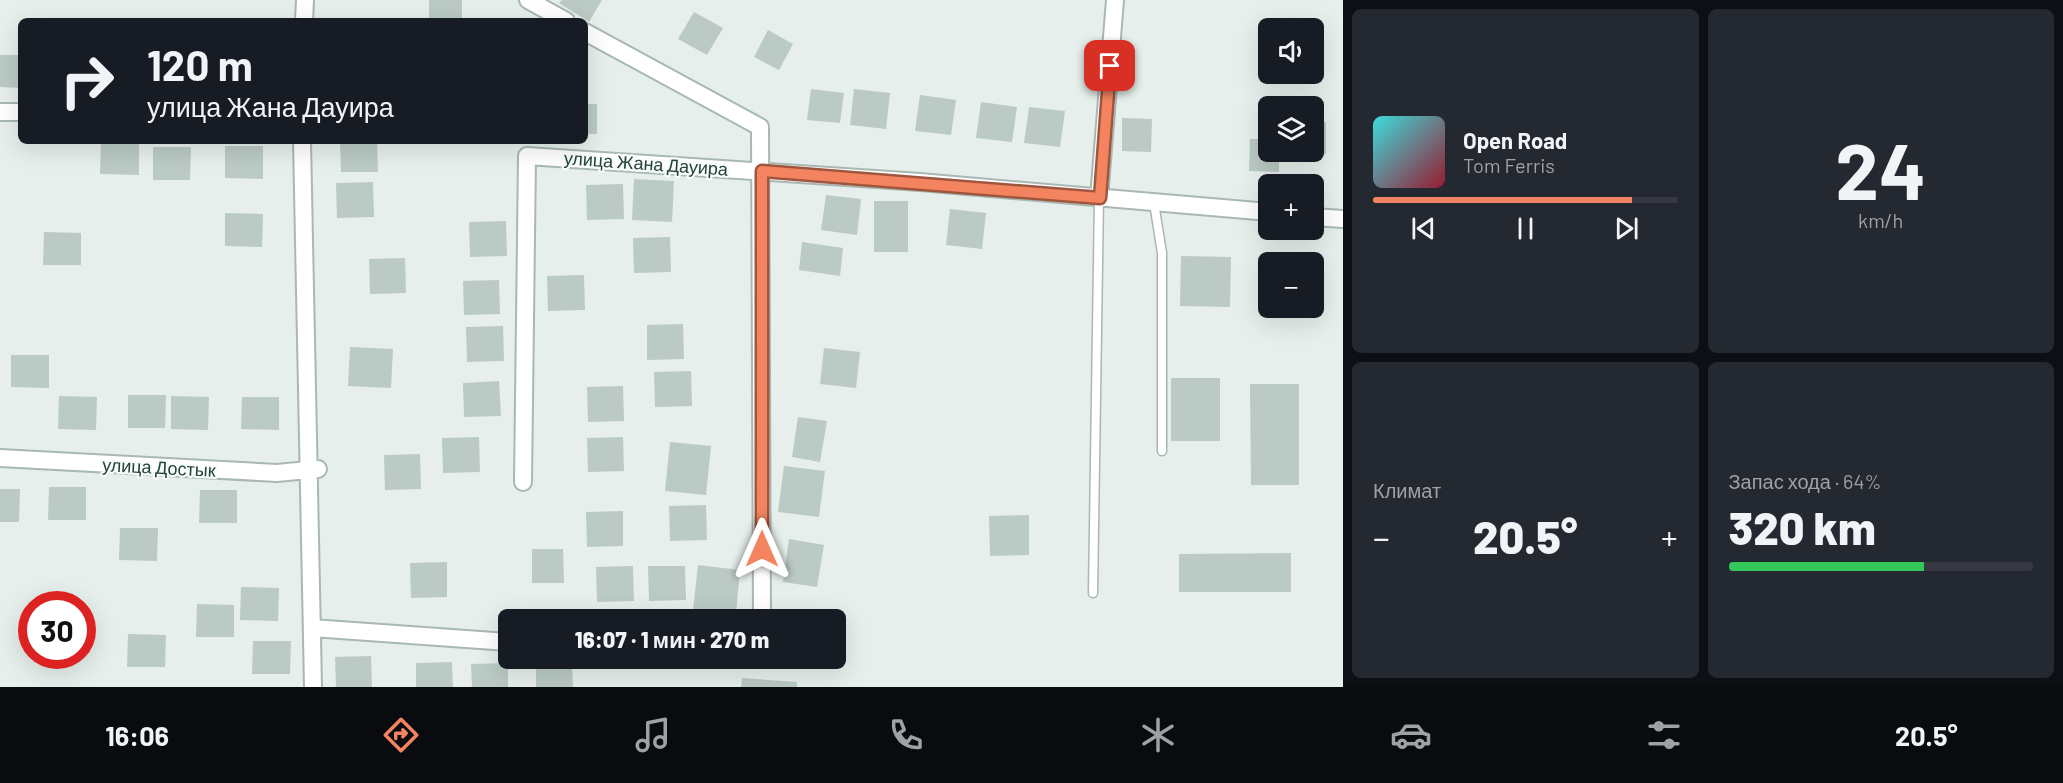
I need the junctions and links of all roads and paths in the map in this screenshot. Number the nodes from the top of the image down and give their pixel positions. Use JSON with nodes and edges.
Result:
{"nodes":[{"id":1,"x":305,"y":0,"type":"edge"},
{"id":2,"x":528,"y":0,"type":"edge"},
{"id":3,"x":1115,"y":0,"type":"edge"},
{"id":4,"x":304,"y":18,"type":"edge"},
{"id":5,"x":561,"y":18,"type":"edge"},
{"id":6,"x":588,"y":34,"type":"edge"},
{"id":7,"x":0,"y":112,"type":"edge"},
{"id":8,"x":18,"y":112,"type":"edge"},
{"id":9,"x":302,"y":144,"type":"edge"},
{"id":10,"x":762,"y":171,"type":"junction"},
{"id":11,"x":1100,"y":198,"type":"junction"},
{"id":12,"x":1154,"y":203,"type":"junction"},
{"id":13,"x":1258,"y":211,"type":"edge"},
{"id":14,"x":1324,"y":218,"type":"edge"},
{"id":15,"x":1343,"y":219,"type":"edge"},
{"id":16,"x":1162,"y":451,"type":"dead end"},
{"id":17,"x":0,"y":458,"type":"edge"},
{"id":18,"x":313,"y":469,"type":"junction"},
{"id":19,"x":523,"y":482,"type":"dead end"},
{"id":20,"x":1093,"y":593,"type":"dead end"},
{"id":21,"x":762,"y":609,"type":"edge"},
{"id":22,"x":312,"y":628,"type":"junction"},
{"id":23,"x":498,"y":641,"type":"edge"},
{"id":24,"x":313,"y":687,"type":"edge"}],
"edges":[{"from":1,"to":4,"type":"street"},
{"from":2,"to":5,"type":"street"},
{"from":3,"to":11,"type":"street"},
{"from":6,"to":10,"type":"street"},
{"from":7,"to":8,"type":"street"},
{"from":9,"to":18,"type":"street"},
{"from":10,"to":11,"type":"street","name":"улица Жана Дауира"},
{"from":10,"to":19,"type":"street","name":"улица Жана Дауира"},
{"from":10,"to":21,"type":"street"},
{"from":11,"to":12,"type":"street","name":"улица Жана Дауира"},
{"from":11,"to":20,"type":"lane"},
{"from":12,"to":13,"type":"street","name":"улица Жана Дауира"},
{"from":12,"to":16,"type":"lane"},
{"from":14,"to":15,"type":"street"},
{"from":17,"to":18,"type":"street","name":"улица Достык"},
{"from":18,"to":22,"type":"street"},
{"from":22,"to":23,"type":"street"},
{"from":22,"to":24,"type":"street"}]}
